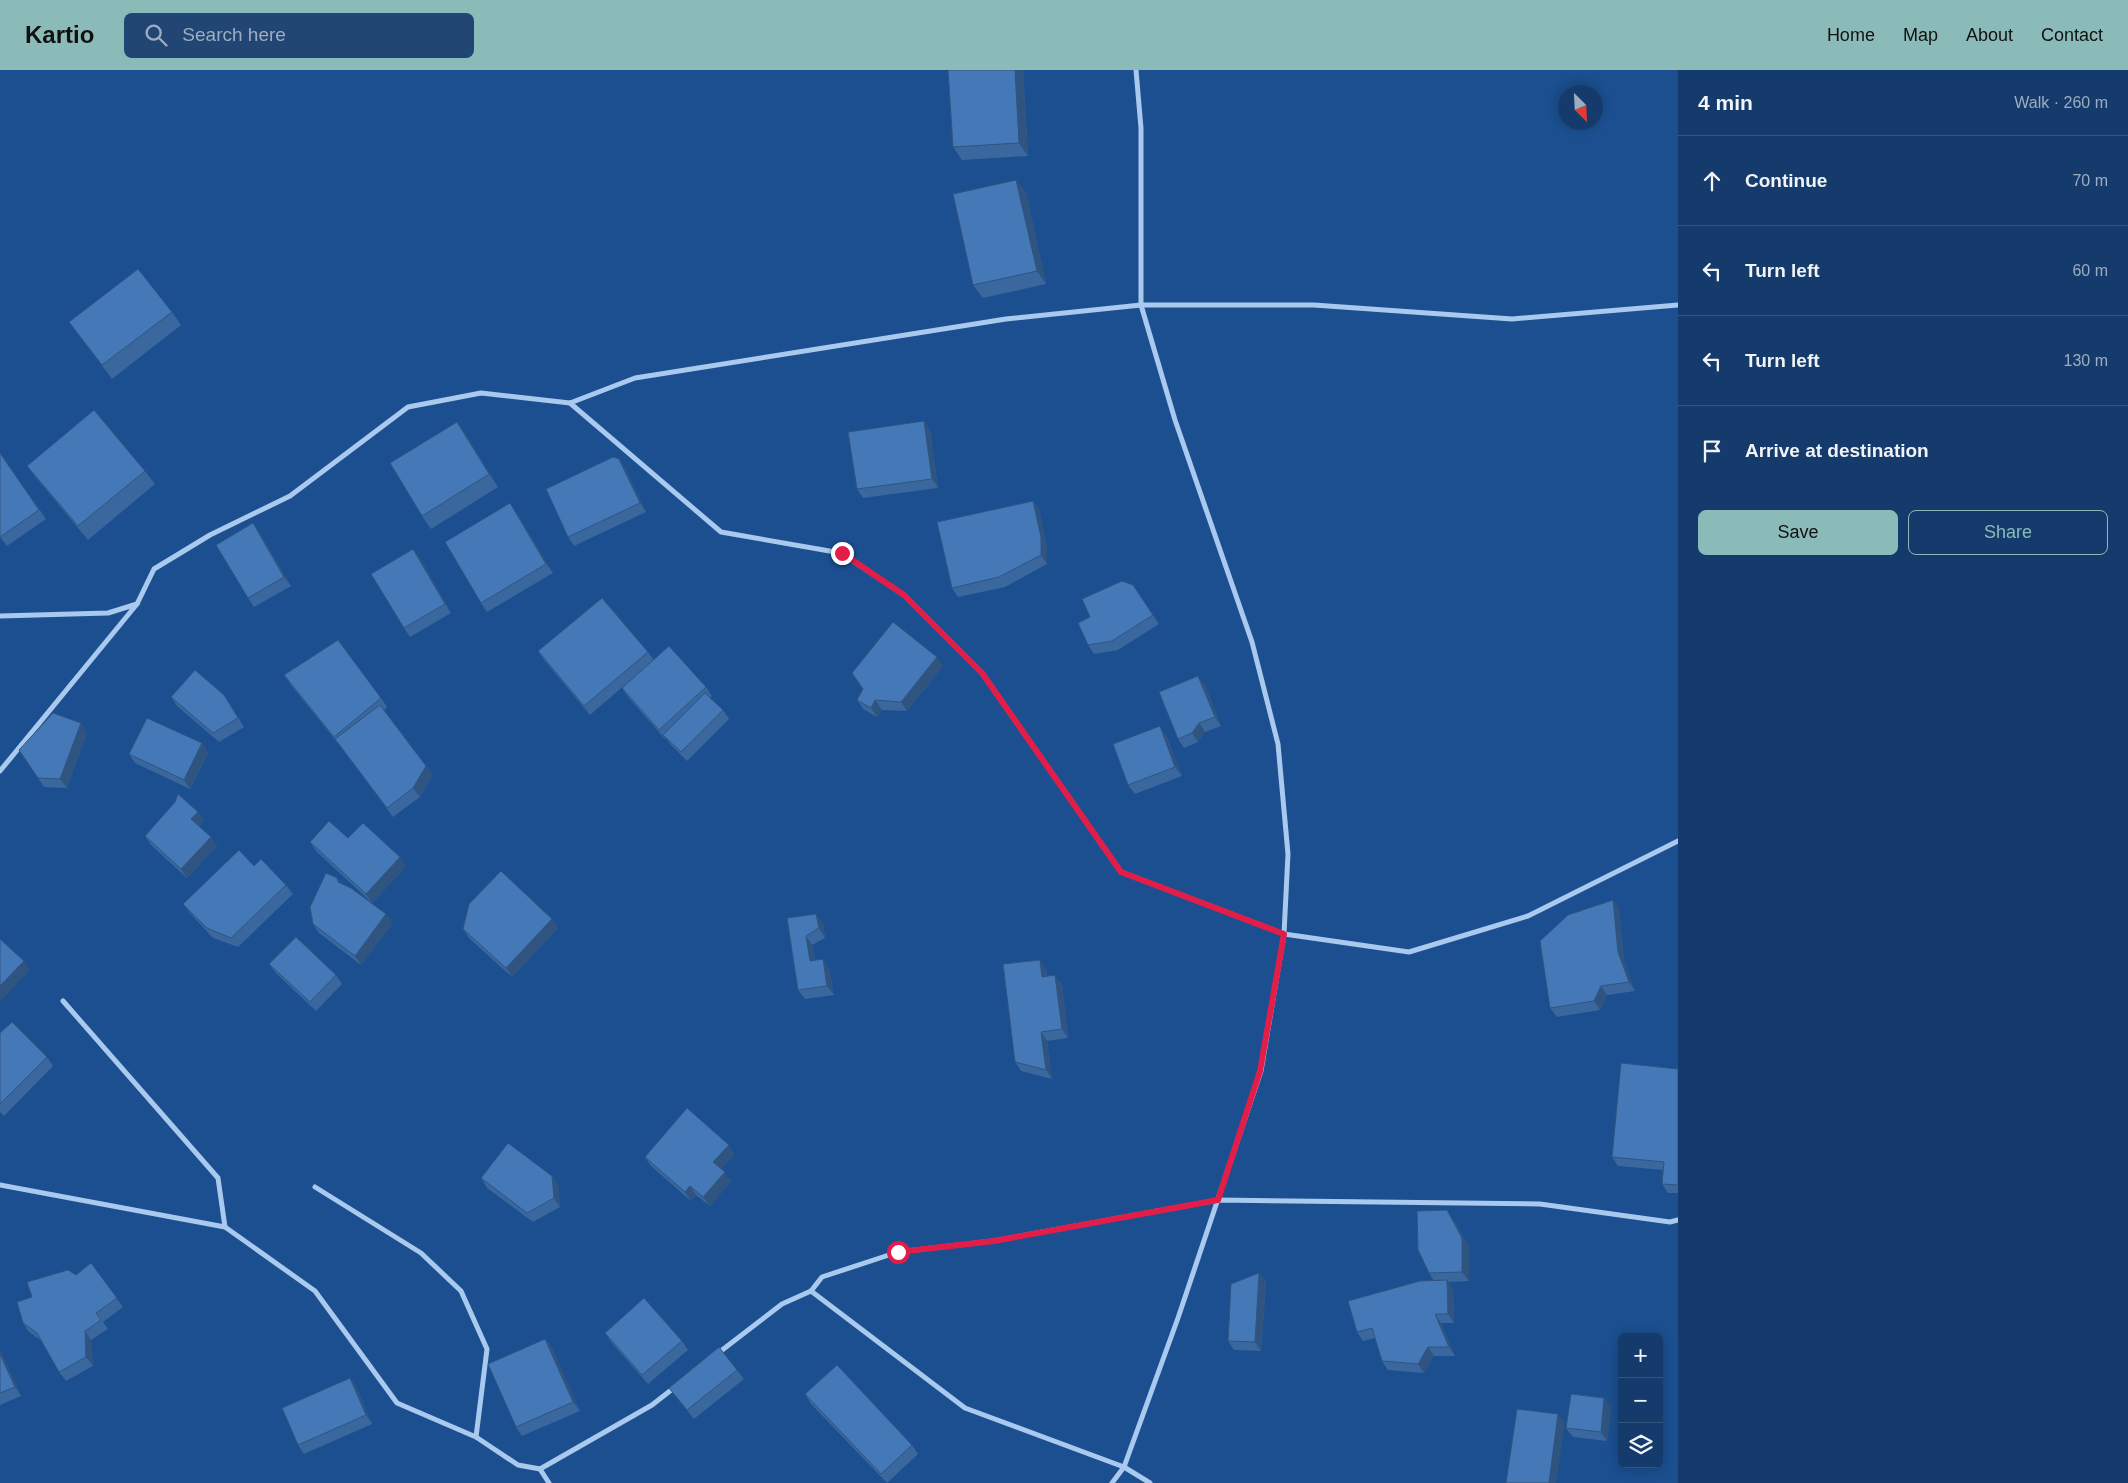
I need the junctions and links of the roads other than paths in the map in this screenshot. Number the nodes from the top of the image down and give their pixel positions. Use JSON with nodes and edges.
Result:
{"nodes":[{"id":1,"x":1136,"y":70,"type":"edge"},
{"id":2,"x":1141,"y":305,"type":"junction"},
{"id":3,"x":1678,"y":305,"type":"edge"},
{"id":4,"x":570,"y":403,"type":"junction"},
{"id":5,"x":137,"y":604,"type":"junction"},
{"id":6,"x":0,"y":616,"type":"edge"},
{"id":7,"x":0,"y":771,"type":"edge"},
{"id":8,"x":1678,"y":841,"type":"edge"},
{"id":9,"x":1284,"y":934,"type":"junction"},
{"id":10,"x":63,"y":1001,"type":"dead end"},
{"id":11,"x":0,"y":1185,"type":"edge"},
{"id":12,"x":315,"y":1187,"type":"dead end"},
{"id":13,"x":1218,"y":1200,"type":"junction"},
{"id":14,"x":1678,"y":1220,"type":"edge"},
{"id":15,"x":225,"y":1227,"type":"junction"},
{"id":16,"x":811,"y":1291,"type":"junction"},
{"id":17,"x":713,"y":1357,"type":"edge"},
{"id":18,"x":682,"y":1381,"type":"edge"},
{"id":19,"x":476,"y":1437,"type":"junction"},
{"id":20,"x":1124,"y":1467,"type":"junction"},
{"id":21,"x":540,"y":1469,"type":"junction"},
{"id":22,"x":549,"y":1483,"type":"edge"},
{"id":23,"x":1112,"y":1483,"type":"edge"},
{"id":24,"x":1150,"y":1483,"type":"edge"}],
"edges":[{"from":1,"to":2,"type":"street"},
{"from":2,"to":3,"type":"street"},
{"from":2,"to":4,"type":"street"},
{"from":2,"to":9,"type":"street"},
{"from":4,"to":5,"type":"street"},
{"from":4,"to":9,"type":"street"},
{"from":5,"to":6,"type":"street"},
{"from":5,"to":7,"type":"street"},
{"from":8,"to":9,"type":"street"},
{"from":9,"to":13,"type":"street"},
{"from":10,"to":15,"type":"street"},
{"from":11,"to":15,"type":"street"},
{"from":12,"to":19,"type":"street"},
{"from":13,"to":14,"type":"street"},
{"from":13,"to":16,"type":"street"},
{"from":13,"to":20,"type":"street"},
{"from":15,"to":19,"type":"street"},
{"from":16,"to":17,"type":"street"},
{"from":16,"to":20,"type":"street"},
{"from":18,"to":21,"type":"street"},
{"from":19,"to":21,"type":"street"},
{"from":20,"to":23,"type":"street"},
{"from":20,"to":24,"type":"street"},
{"from":21,"to":22,"type":"street"}]}
